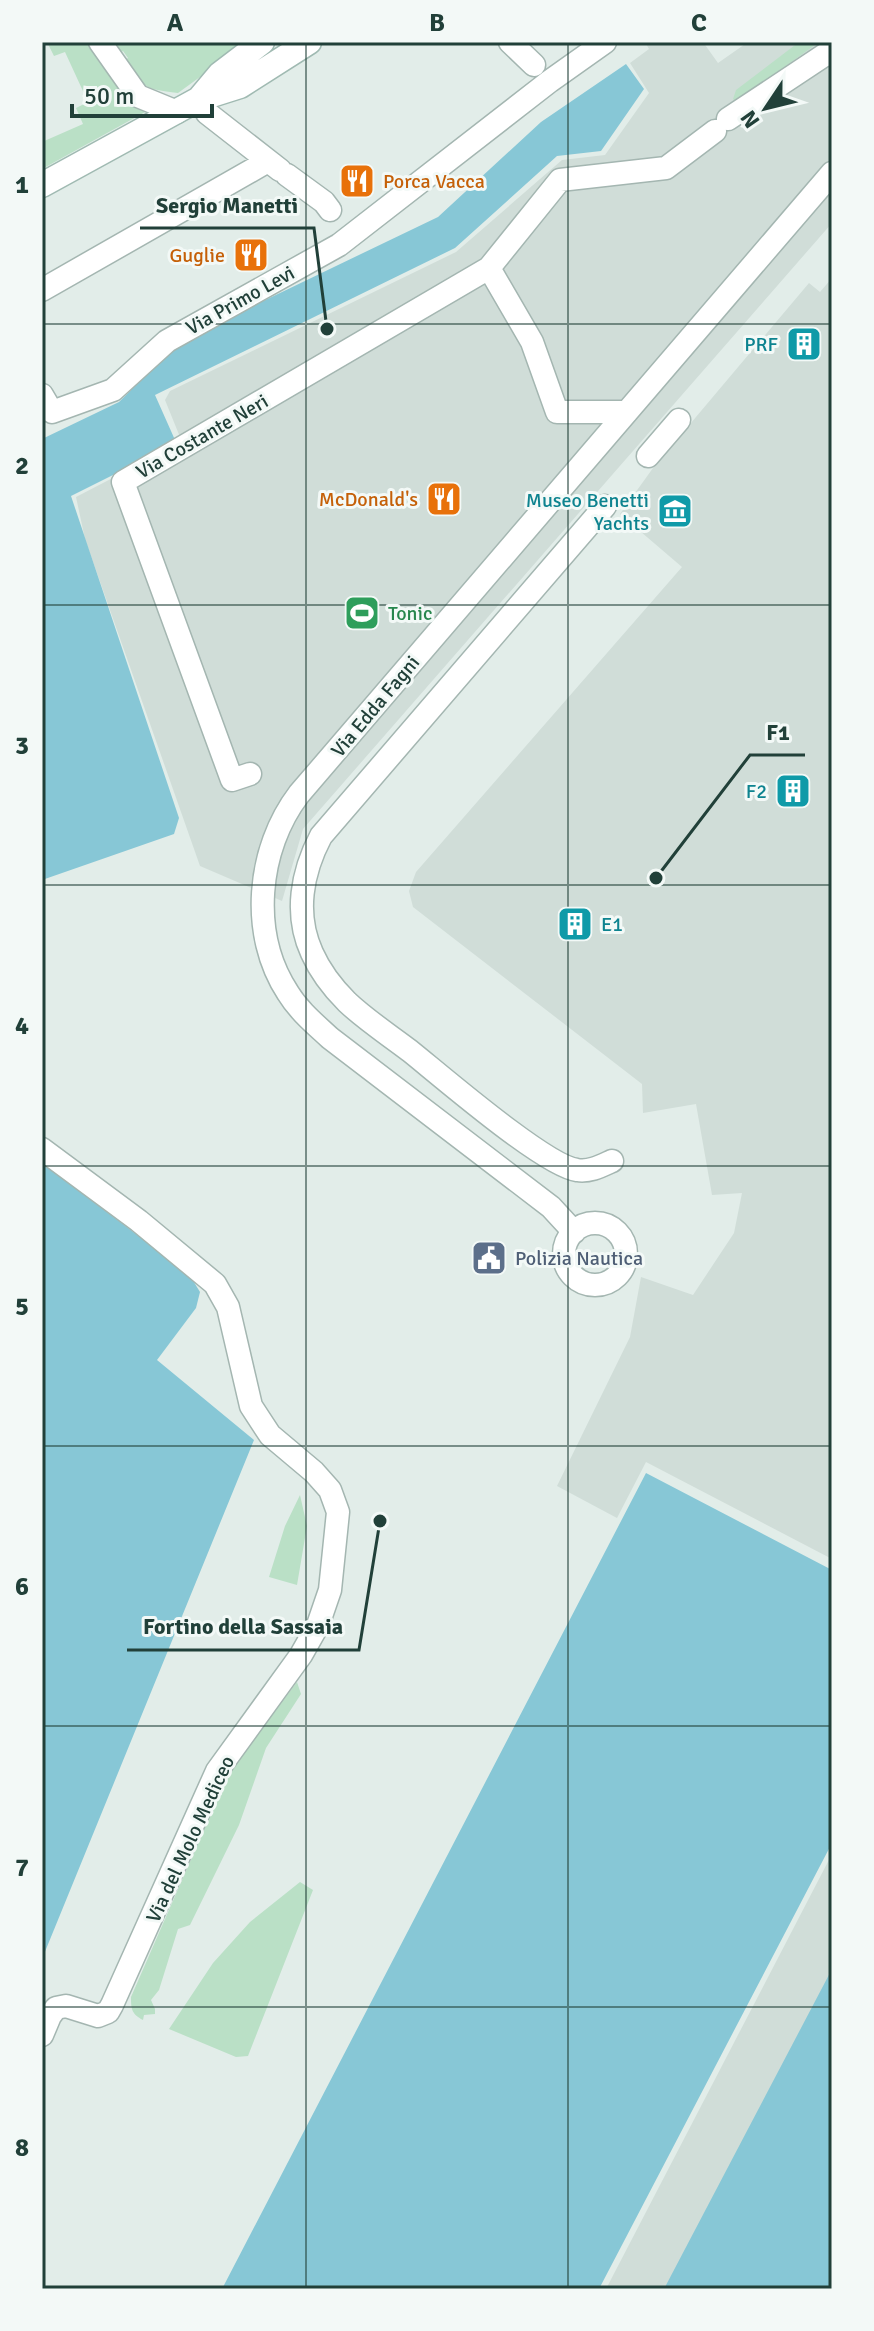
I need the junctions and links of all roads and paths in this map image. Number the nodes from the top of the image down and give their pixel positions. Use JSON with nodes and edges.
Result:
{"nodes":[{"id":1,"x":100,"y":42,"type":"edge"},
{"id":2,"x":262,"y":42,"type":"edge"},
{"id":3,"x":309,"y":42,"type":"edge"},
{"id":4,"x":510,"y":42,"type":"edge"},
{"id":5,"x":605,"y":42,"type":"edge"},
{"id":6,"x":832,"y":55,"type":"edge"},
{"id":7,"x":549,"y":77,"type":"junction"},
{"id":8,"x":203,"y":106,"type":"junction"},
{"id":9,"x":177,"y":112,"type":"junction"},
{"id":10,"x":278,"y":169,"type":"junction"},
{"id":11,"x":832,"y":173,"type":"edge"},
{"id":12,"x":42,"y":185,"type":"edge"},
{"id":13,"x":339,"y":223,"type":"junction"},
{"id":14,"x":489,"y":268,"type":"junction"},
{"id":15,"x":42,"y":290,"type":"edge"},
{"id":16,"x":42,"y":395,"type":"edge"},
{"id":17,"x":627,"y":412,"type":"junction"},
{"id":18,"x":679,"y":420,"type":"dead end"},
{"id":19,"x":648,"y":456,"type":"dead end"},
{"id":20,"x":605,"y":506,"type":"dead end"},
{"id":21,"x":250,"y":774,"type":"dead end"},
{"id":22,"x":42,"y":1149,"type":"edge"},
{"id":23,"x":612,"y":1161,"type":"dead end"},
{"id":24,"x":574,"y":1232,"type":"dead end"},
{"id":25,"x":42,"y":2035,"type":"edge"}],
"edges":[{"from":1,"to":9,"type":"street"},
{"from":2,"to":8,"type":"main road"},
{"from":3,"to":8,"type":"main road"},
{"from":4,"to":7,"type":"street"},
{"from":5,"to":7,"type":"street","name":"Via Primo Levi"},
{"from":6,"to":14,"type":"street"},
{"from":7,"to":13,"type":"street","name":"Via Primo Levi"},
{"from":8,"to":9,"type":"main road"},
{"from":8,"to":10,"type":"street"},
{"from":9,"to":12,"type":"main road"},
{"from":10,"to":13,"type":"street"},
{"from":10,"to":15,"type":"street"},
{"from":11,"to":17,"type":"street","name":"Via Edda Fagni"},
{"from":13,"to":16,"type":"street","name":"Via Primo Levi"},
{"from":14,"to":17,"type":"street"},
{"from":14,"to":21,"type":"street","name":"Via Costante Neri"},
{"from":17,"to":24,"type":"street","name":"Via Edda Fagni"},
{"from":18,"to":19,"type":"street"},
{"from":20,"to":23,"type":"street"},
{"from":22,"to":25,"type":"street","name":"Via del Molo Mediceo"}]}
